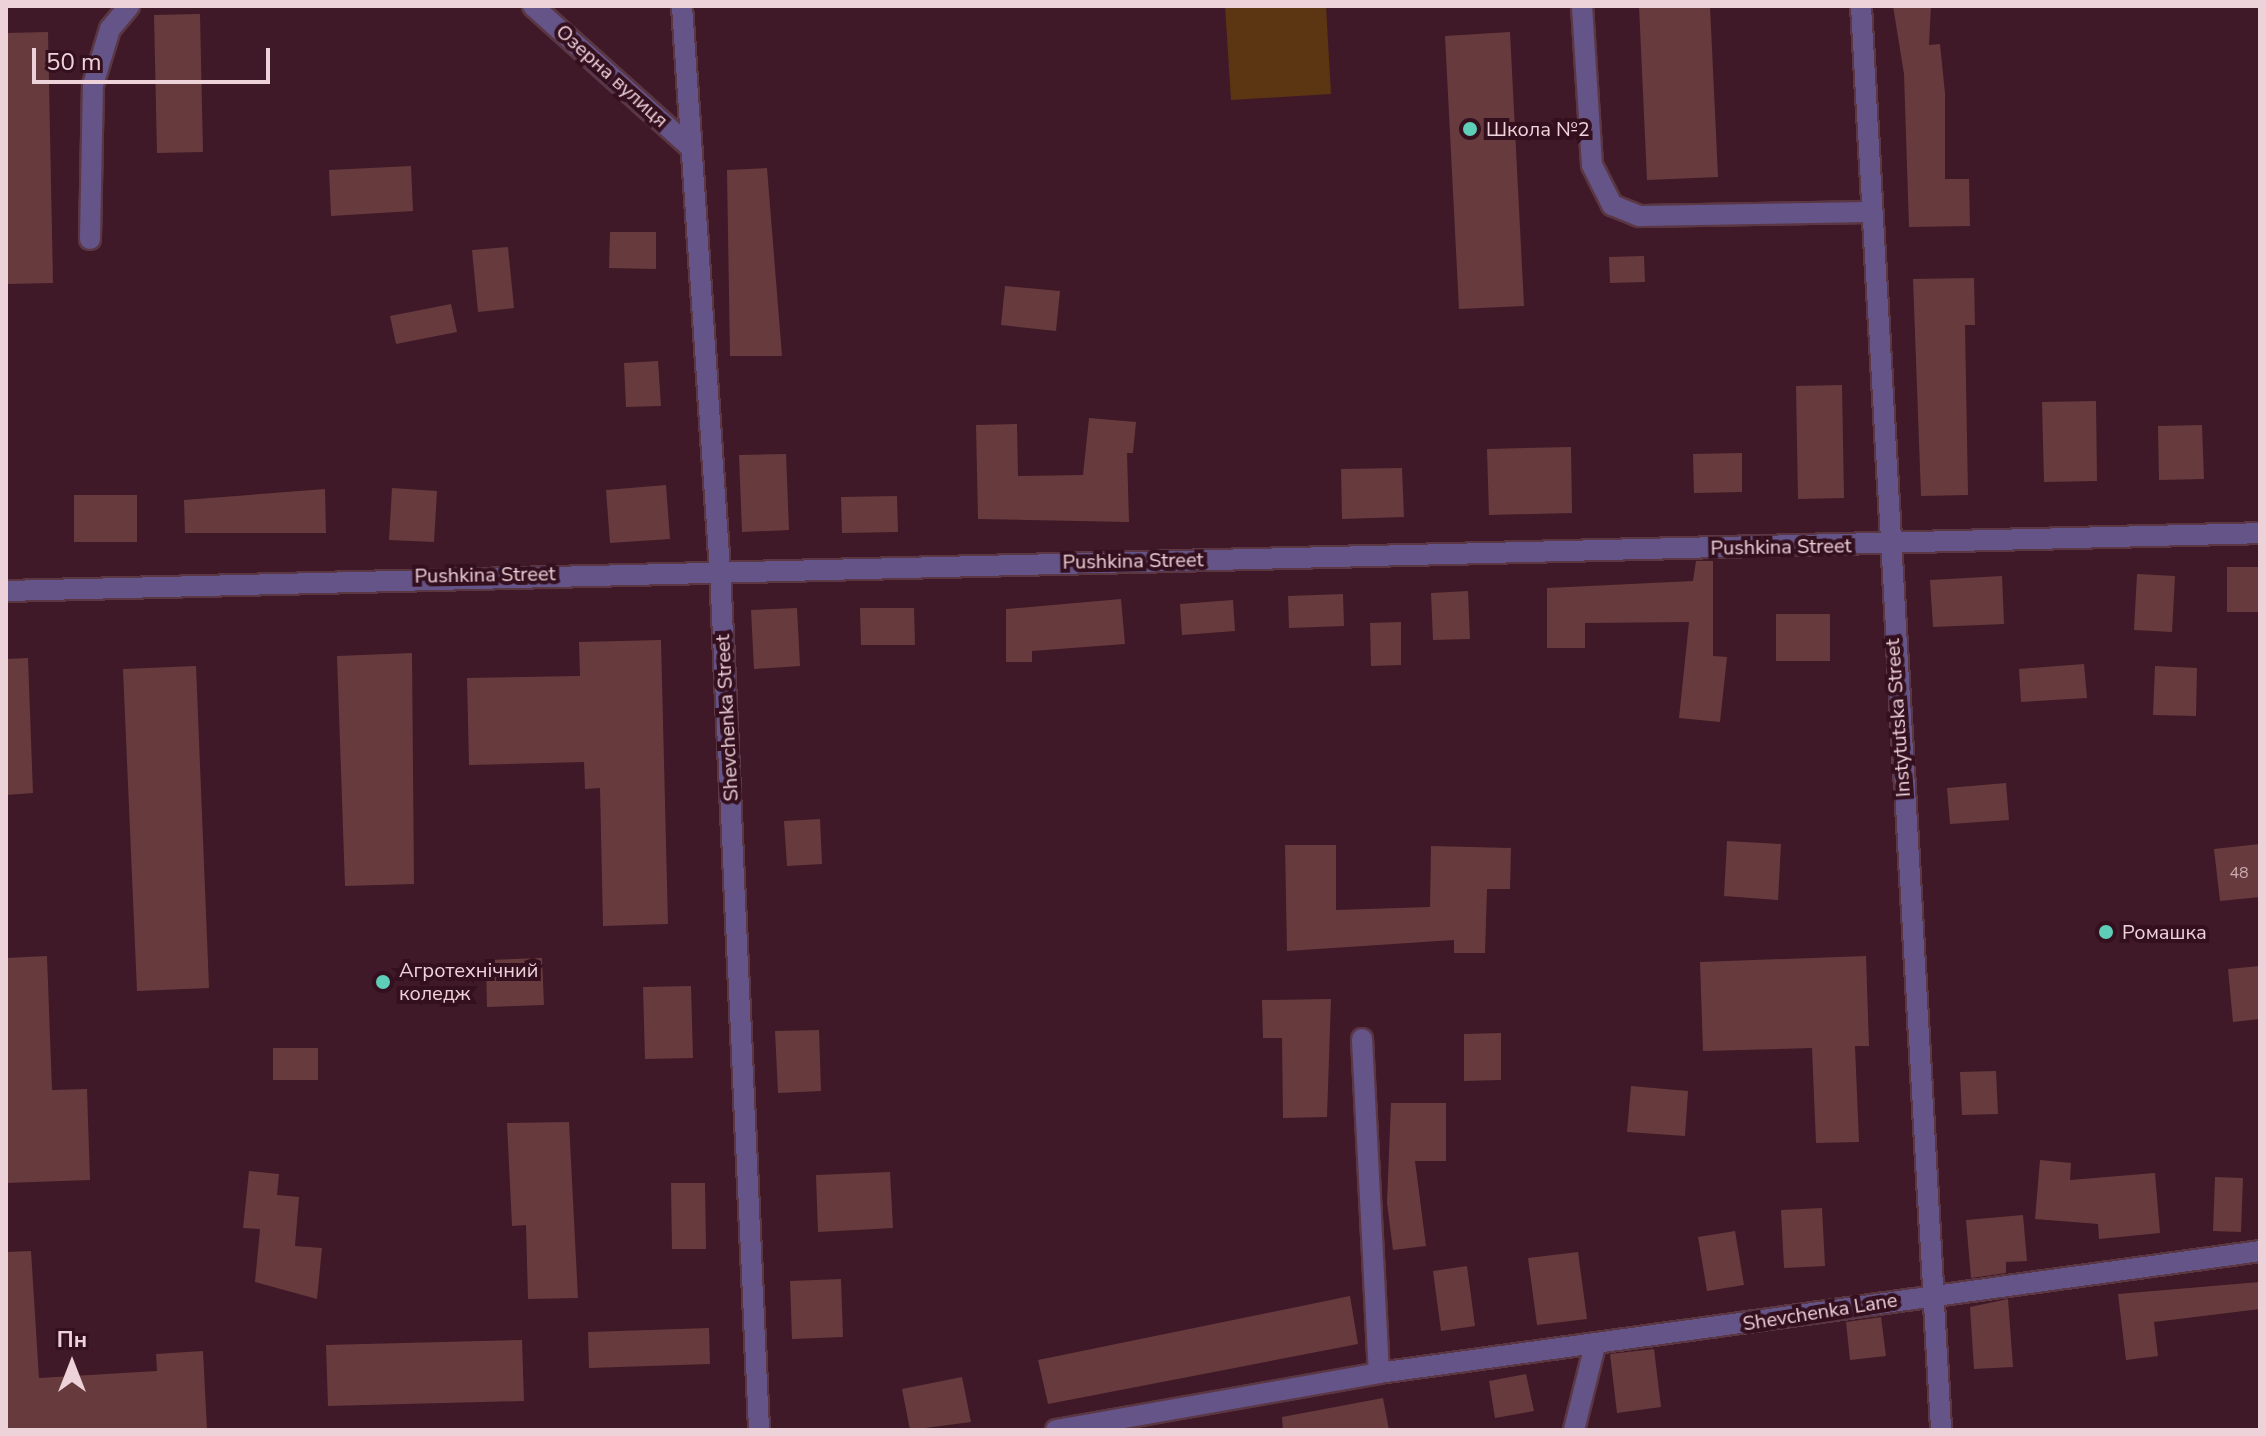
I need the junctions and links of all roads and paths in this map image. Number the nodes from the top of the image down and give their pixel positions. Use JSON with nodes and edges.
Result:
{"nodes":[{"id":1,"x":129,"y":6,"type":"edge"},
{"id":2,"x":533,"y":6,"type":"edge"},
{"id":3,"x":682,"y":6,"type":"edge"},
{"id":4,"x":1582,"y":6,"type":"edge"},
{"id":5,"x":1861,"y":6,"type":"edge"},
{"id":6,"x":690,"y":147,"type":"junction"},
{"id":7,"x":1872,"y":212,"type":"junction"},
{"id":8,"x":90,"y":239,"type":"dead end"},
{"id":9,"x":2260,"y":533,"type":"edge"},
{"id":10,"x":1887,"y":545,"type":"junction"},
{"id":11,"x":720,"y":570,"type":"junction"},
{"id":12,"x":6,"y":591,"type":"edge"},
{"id":13,"x":1362,"y":1039,"type":"dead end"},
{"id":14,"x":2260,"y":1251,"type":"edge"},
{"id":15,"x":1934,"y":1294,"type":"junction"},
{"id":16,"x":1594,"y":1349,"type":"junction"},
{"id":17,"x":1379,"y":1373,"type":"junction"},
{"id":18,"x":759,"y":1430,"type":"edge"},
{"id":19,"x":1056,"y":1430,"type":"edge"},
{"id":20,"x":1574,"y":1430,"type":"edge"},
{"id":21,"x":1941,"y":1430,"type":"edge"}],
"edges":[{"from":1,"to":8,"type":"street"},
{"from":2,"to":6,"type":"street","name":"Озерна вулиця"},
{"from":3,"to":6,"type":"street","name":"Shevchenka Street"},
{"from":4,"to":7,"type":"street"},
{"from":5,"to":7,"type":"street","name":"Instytutska Street"},
{"from":6,"to":11,"type":"street","name":"Shevchenka Street"},
{"from":7,"to":10,"type":"street","name":"Instytutska Street"},
{"from":9,"to":10,"type":"street","name":"Pushkina Street"},
{"from":10,"to":11,"type":"street","name":"Pushkina Street"},
{"from":10,"to":15,"type":"street","name":"Instytutska Street"},
{"from":11,"to":12,"type":"street","name":"Pushkina Street"},
{"from":11,"to":18,"type":"street","name":"Shevchenka Street"},
{"from":13,"to":17,"type":"street"},
{"from":14,"to":15,"type":"street","name":"Shevchenka Lane"},
{"from":15,"to":16,"type":"street","name":"Shevchenka Lane"},
{"from":15,"to":21,"type":"street","name":"Instytutska Street"},
{"from":16,"to":17,"type":"street","name":"Shevchenka Lane"},
{"from":16,"to":20,"type":"street"},
{"from":17,"to":19,"type":"street","name":"Shevchenka Lane"}]}
